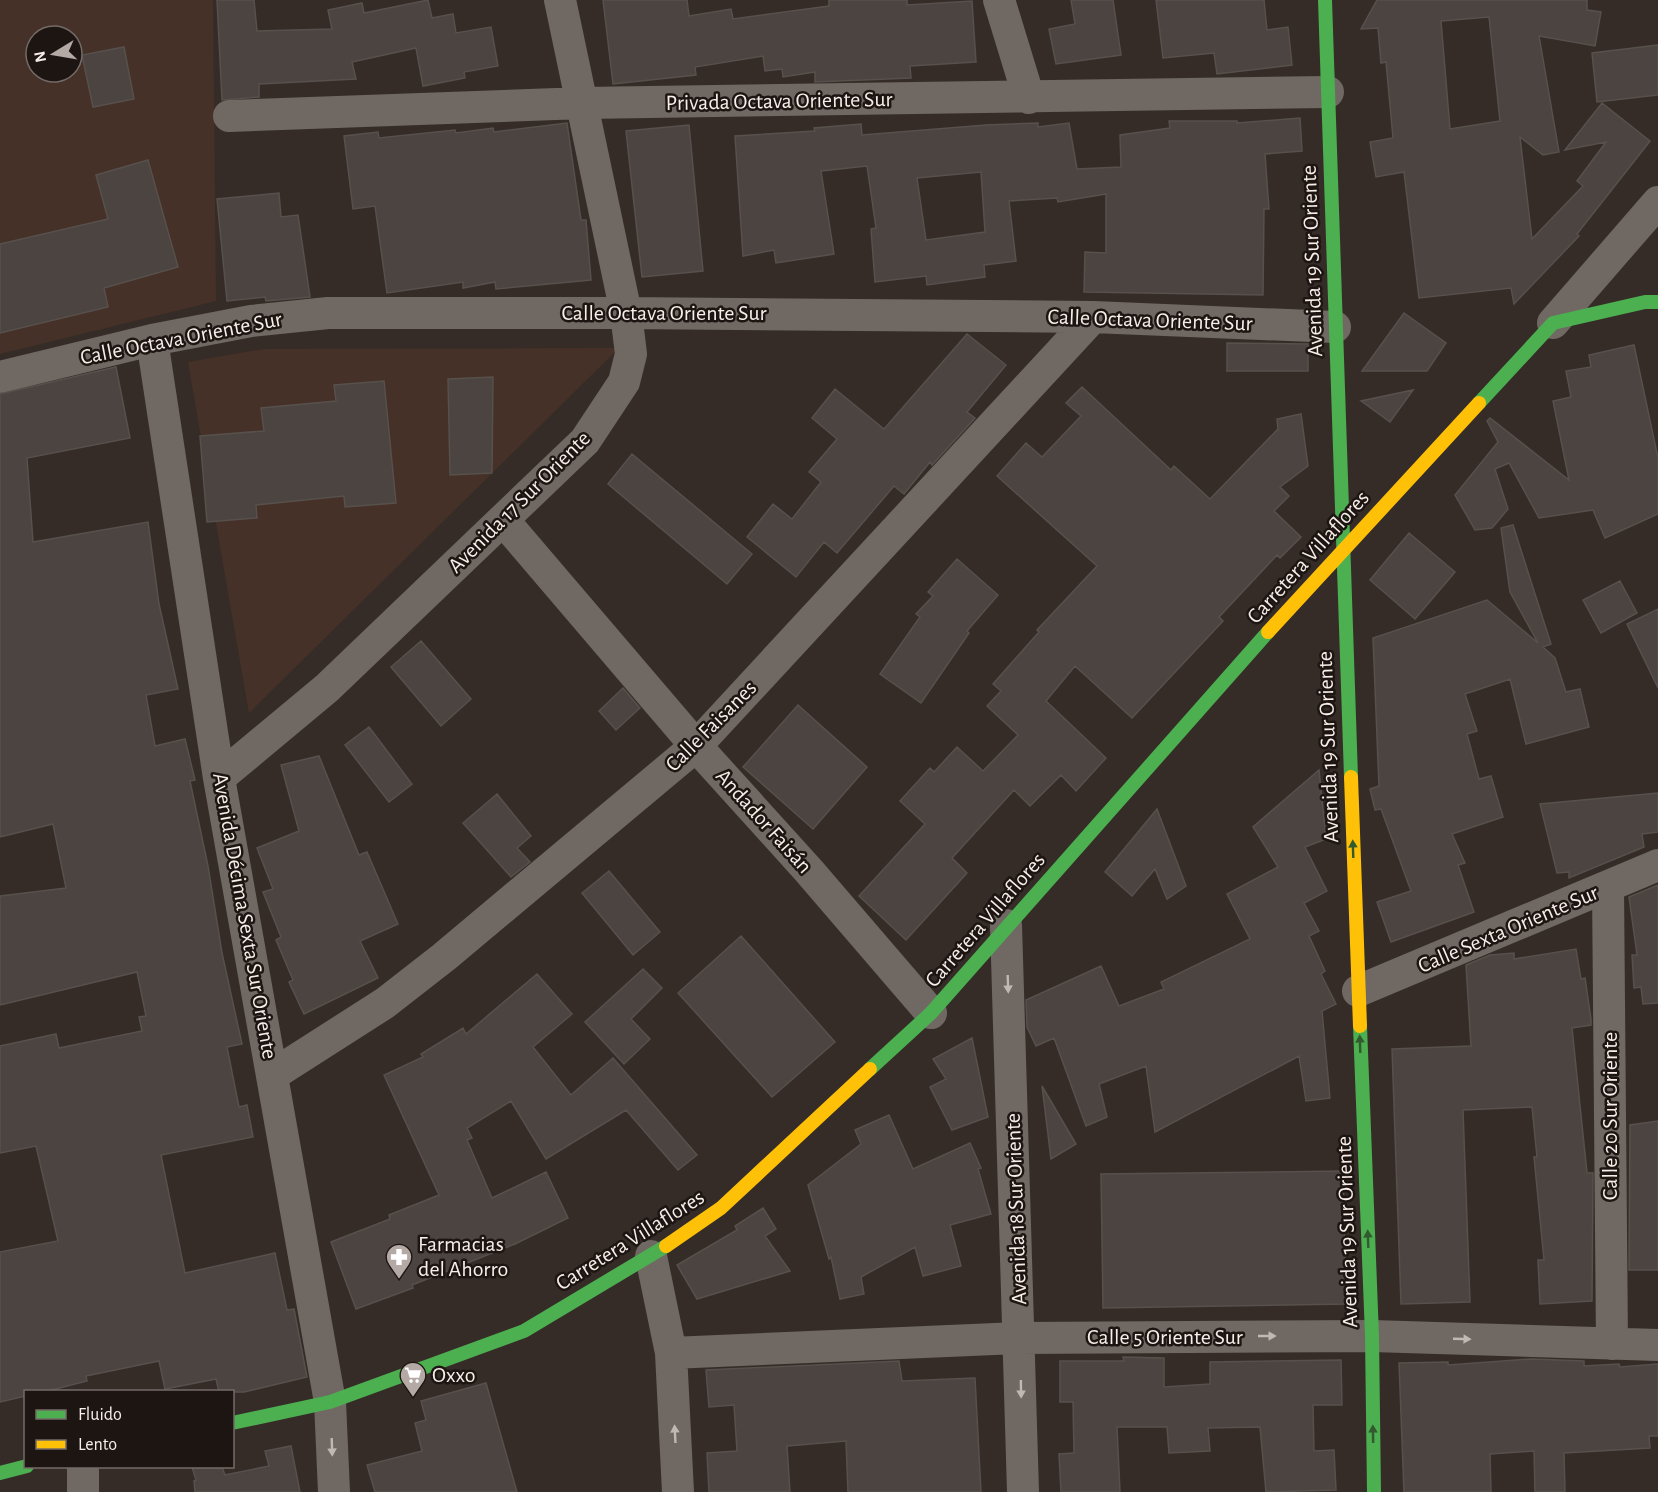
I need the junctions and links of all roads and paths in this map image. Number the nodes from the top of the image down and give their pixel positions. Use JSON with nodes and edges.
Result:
{"nodes":[{"id":1,"x":560,"y":0,"type":"edge"},
{"id":2,"x":999,"y":0,"type":"edge"},
{"id":3,"x":1325,"y":0,"type":"edge"},
{"id":4,"x":1328,"y":92,"type":"junction"},
{"id":5,"x":1029,"y":98,"type":"junction"},
{"id":6,"x":584,"y":103,"type":"junction"},
{"id":7,"x":230,"y":116,"type":"dead end"},
{"id":8,"x":1658,"y":202,"type":"edge"},
{"id":9,"x":1658,"y":302,"type":"edge"},
{"id":10,"x":626,"y":313,"type":"junction"},
{"id":11,"x":1093,"y":317,"type":"junction"},
{"id":12,"x":1553,"y":323,"type":"junction"},
{"id":13,"x":1335,"y":327,"type":"junction"},
{"id":14,"x":152,"y":340,"type":"junction"},
{"id":15,"x":0,"y":376,"type":"edge"},
{"id":16,"x":503,"y":520,"type":"junction"},
{"id":17,"x":1342,"y":549,"type":"junction"},
{"id":18,"x":696,"y":747,"type":"junction"},
{"id":19,"x":219,"y":778,"type":"junction"},
{"id":20,"x":1658,"y":866,"type":"edge"},
{"id":21,"x":1608,"y":887,"type":"junction"},
{"id":22,"x":1006,"y":926,"type":"junction"},
{"id":23,"x":1358,"y":991,"type":"junction"},
{"id":24,"x":931,"y":1013,"type":"junction"},
{"id":25,"x":274,"y":1074,"type":"junction"},
{"id":26,"x":651,"y":1256,"type":"junction"},
{"id":27,"x":1372,"y":1336,"type":"junction"},
{"id":28,"x":1020,"y":1338,"type":"junction"},
{"id":29,"x":1612,"y":1344,"type":"junction"},
{"id":30,"x":1658,"y":1345,"type":"edge"},
{"id":31,"x":671,"y":1353,"type":"junction"},
{"id":32,"x":330,"y":1402,"type":"junction"},
{"id":33,"x":234,"y":1423,"type":"edge"},
{"id":34,"x":24,"y":1468,"type":"edge"},
{"id":35,"x":83,"y":1468,"type":"edge"},
{"id":36,"x":0,"y":1473,"type":"edge"},
{"id":37,"x":83,"y":1492,"type":"edge"},
{"id":38,"x":334,"y":1492,"type":"edge"},
{"id":39,"x":678,"y":1492,"type":"edge"},
{"id":40,"x":1023,"y":1492,"type":"edge"},
{"id":41,"x":1374,"y":1492,"type":"edge"}],
"edges":[{"from":1,"to":6,"type":"street","name":"Avenida 17 Sur Oriente"},
{"from":2,"to":5,"type":"street"},
{"from":3,"to":4,"type":"main road","name":"Avenida 19 Sur Oriente"},
{"from":4,"to":5,"type":"street","name":"Privada Octava Oriente Sur"},
{"from":4,"to":13,"type":"main road","name":"Avenida 19 Sur Oriente"},
{"from":5,"to":6,"type":"street","name":"Privada Octava Oriente Sur"},
{"from":6,"to":7,"type":"street","name":"Privada Octava Oriente Sur"},
{"from":6,"to":10,"type":"street","name":"Avenida 17 Sur Oriente"},
{"from":8,"to":12,"type":"street"},
{"from":9,"to":12,"type":"main road"},
{"from":10,"to":11,"type":"street","name":"Calle Octava Oriente Sur"},
{"from":10,"to":14,"type":"street","name":"Calle Octava Oriente Sur"},
{"from":10,"to":16,"type":"street","name":"Avenida 17 Sur Oriente"},
{"from":11,"to":13,"type":"street","name":"Calle Octava Oriente Sur"},
{"from":11,"to":18,"type":"street","name":"Calle Faisanes"},
{"from":12,"to":17,"type":"main road","name":"Carretera Villaflores"},
{"from":13,"to":17,"type":"main road","name":"Avenida 19 Sur Oriente"},
{"from":14,"to":15,"type":"street","name":"Calle Octava Oriente Sur"},
{"from":14,"to":19,"type":"street","name":"Avenida Décima Sexta Sur Oriente"},
{"from":16,"to":18,"type":"street","name":"Andador Faisán"},
{"from":16,"to":19,"type":"street","name":"Avenida 17 Sur Oriente"},
{"from":17,"to":22,"type":"main road","name":"Carretera Villaflores"},
{"from":23,"to":17,"type":"main road","name":"Avenida 19 Sur Oriente","one_way":true},
{"from":18,"to":24,"type":"street","name":"Andador Faisán"},
{"from":18,"to":25,"type":"street","name":"Calle Faisanes"},
{"from":19,"to":25,"type":"street","name":"Avenida Décima Sexta Sur Oriente"},
{"from":20,"to":21,"type":"street","name":"Calle Sexta Oriente Sur"},
{"from":21,"to":23,"type":"street","name":"Calle Sexta Oriente Sur"},
{"from":21,"to":29,"type":"street","name":"Calle 20 Sur Oriente"},
{"from":22,"to":24,"type":"main road","name":"Carretera Villaflores"},
{"from":22,"to":28,"type":"street","name":"Avenida 18 Sur Oriente","one_way":true},
{"from":27,"to":23,"type":"main road","name":"Avenida 19 Sur Oriente","one_way":true},
{"from":24,"to":26,"type":"main road","name":"Carretera Villaflores"},
{"from":25,"to":32,"type":"street","name":"Avenida Décima Sexta Sur Oriente"},
{"from":26,"to":31,"type":"street"},
{"from":26,"to":32,"type":"main road","name":"Carretera Villaflores"},
{"from":28,"to":27,"type":"street","name":"Calle 5 Oriente Sur","one_way":true},
{"from":27,"to":29,"type":"street","name":"Calle 5 Oriente Sur","one_way":true},
{"from":41,"to":27,"type":"main road","name":"Avenida 19 Sur Oriente","one_way":true},
{"from":28,"to":31,"type":"street","name":"Calle 5 Oriente Sur"},
{"from":28,"to":40,"type":"street","name":"Avenida 18 Sur Oriente","one_way":true},
{"from":29,"to":30,"type":"street","name":"Calle 5 Oriente Sur"},
{"from":39,"to":31,"type":"street","one_way":true},
{"from":32,"to":33,"type":"main road","name":"Carretera Villaflores"},
{"from":32,"to":38,"type":"street","name":"Avenida Décima Sexta Sur Oriente","one_way":true},
{"from":34,"to":36,"type":"main road"},
{"from":35,"to":37,"type":"street"}]}
